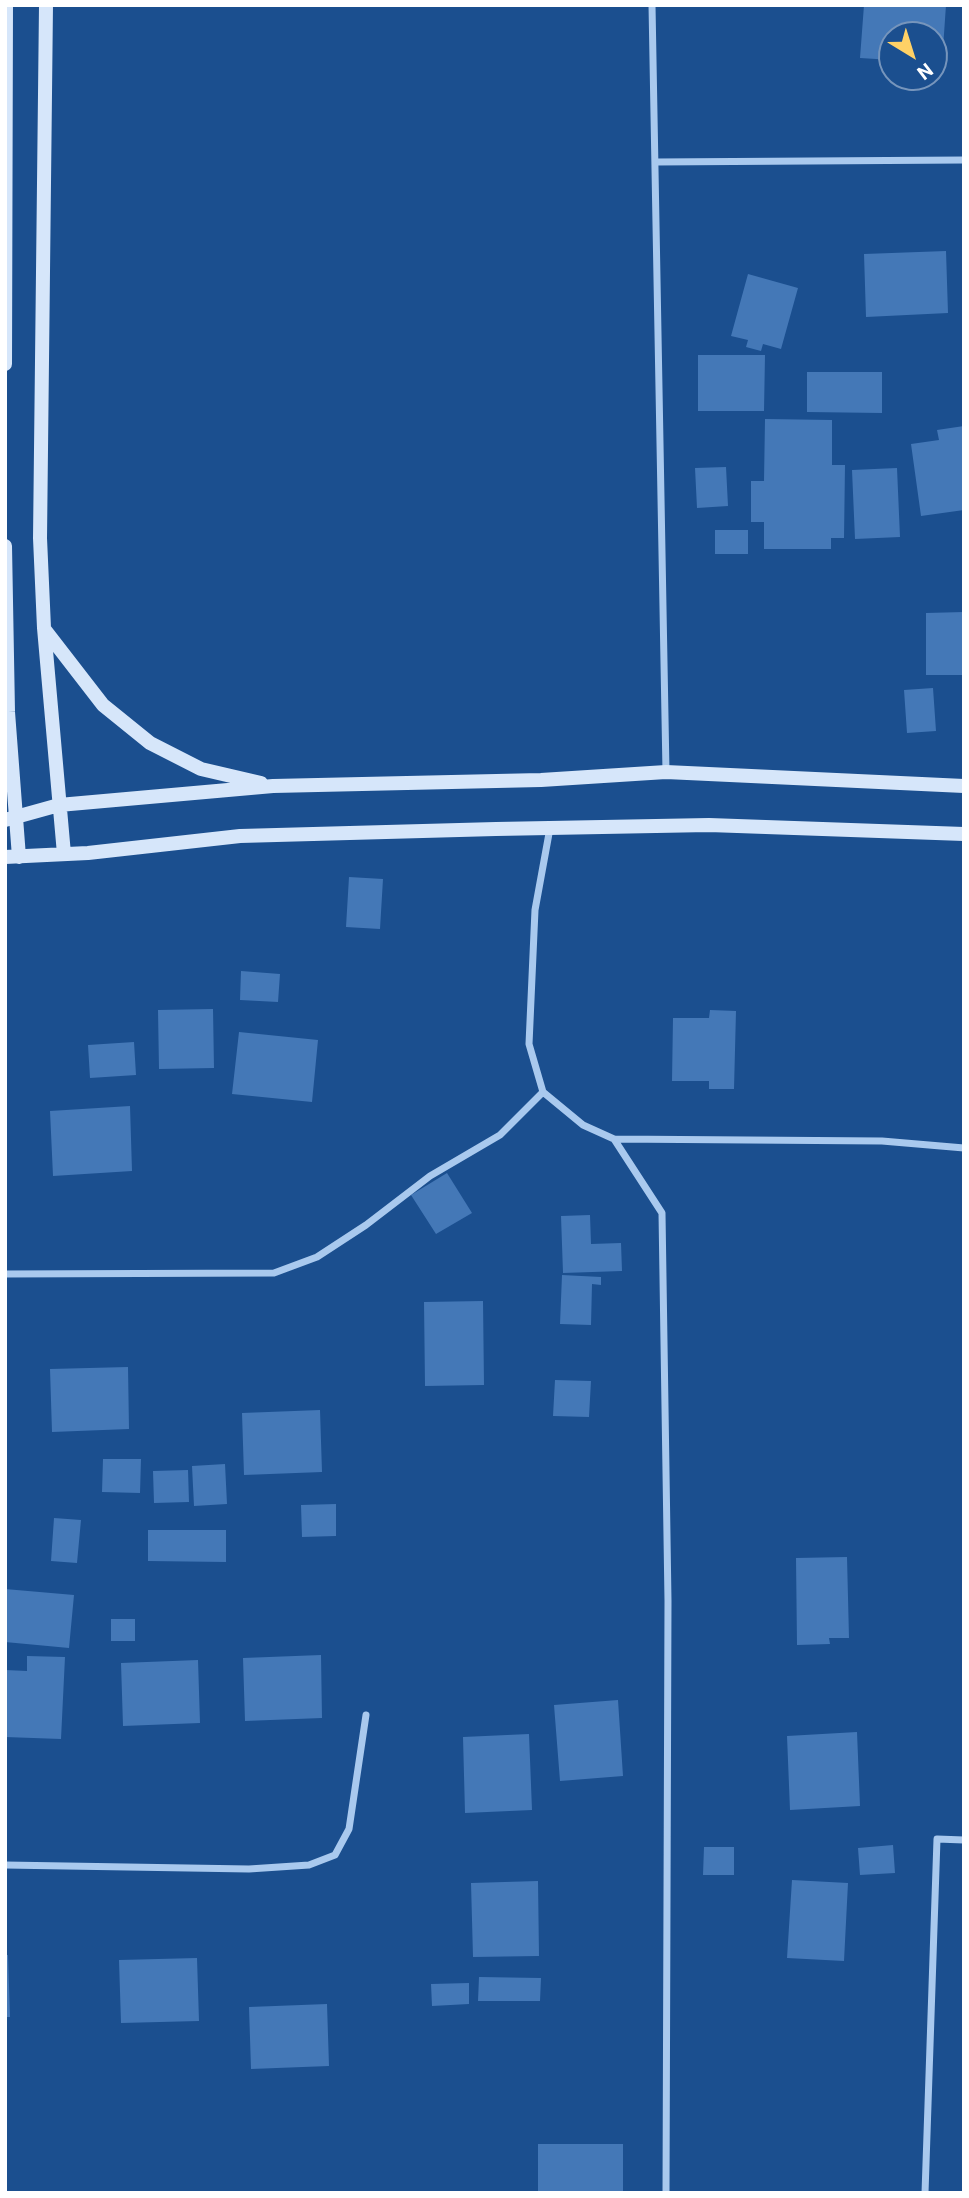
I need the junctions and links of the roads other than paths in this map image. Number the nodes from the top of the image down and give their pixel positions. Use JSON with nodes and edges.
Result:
{"nodes":[{"id":1,"x":6,"y":5,"type":"edge"},
{"id":2,"x":46,"y":5,"type":"edge"},
{"id":3,"x":653,"y":5,"type":"edge"},
{"id":4,"x":964,"y":160,"type":"edge"},
{"id":5,"x":656,"y":162,"type":"junction"},
{"id":6,"x":5,"y":364,"type":"edge"},
{"id":7,"x":5,"y":546,"type":"edge"},
{"id":8,"x":44,"y":628,"type":"junction"},
{"id":9,"x":6,"y":638,"type":"edge"},
{"id":10,"x":666,"y":772,"type":"junction"},
{"id":11,"x":273,"y":786,"type":"junction"},
{"id":12,"x":964,"y":786,"type":"edge"},
{"id":13,"x":59,"y":805,"type":"junction"},
{"id":14,"x":10,"y":819,"type":"edge"},
{"id":15,"x":550,"y":828,"type":"junction"},
{"id":16,"x":964,"y":834,"type":"edge"},
{"id":17,"x":64,"y":854,"type":"junction"},
{"id":18,"x":12,"y":857,"type":"edge"},
{"id":19,"x":544,"y":1092,"type":"junction"},
{"id":20,"x":614,"y":1139,"type":"junction"},
{"id":21,"x":964,"y":1148,"type":"edge"},
{"id":22,"x":5,"y":1274,"type":"edge"},
{"id":23,"x":366,"y":1715,"type":"dead end"},
{"id":24,"x":964,"y":1840,"type":"edge"},
{"id":25,"x":5,"y":1865,"type":"edge"},
{"id":26,"x":666,"y":2193,"type":"edge"},
{"id":27,"x":925,"y":2193,"type":"edge"}],
"edges":[{"from":1,"to":6,"type":"street"},
{"from":2,"to":8,"type":"street"},
{"from":3,"to":5,"type":"street"},
{"from":4,"to":5,"type":"street"},
{"from":5,"to":10,"type":"street"},
{"from":7,"to":9,"type":"street"},
{"from":8,"to":11,"type":"street"},
{"from":8,"to":13,"type":"street"},
{"from":9,"to":14,"type":"street"},
{"from":10,"to":11,"type":"street"},
{"from":10,"to":12,"type":"street"},
{"from":11,"to":13,"type":"street"},
{"from":13,"to":14,"type":"street"},
{"from":13,"to":17,"type":"street"},
{"from":14,"to":18,"type":"street"},
{"from":15,"to":16,"type":"street"},
{"from":15,"to":17,"type":"street"},
{"from":15,"to":19,"type":"street"},
{"from":17,"to":18,"type":"street"},
{"from":19,"to":20,"type":"street"},
{"from":19,"to":22,"type":"street"},
{"from":20,"to":21,"type":"street"},
{"from":20,"to":26,"type":"street"},
{"from":23,"to":25,"type":"street"},
{"from":24,"to":27,"type":"street"}]}
